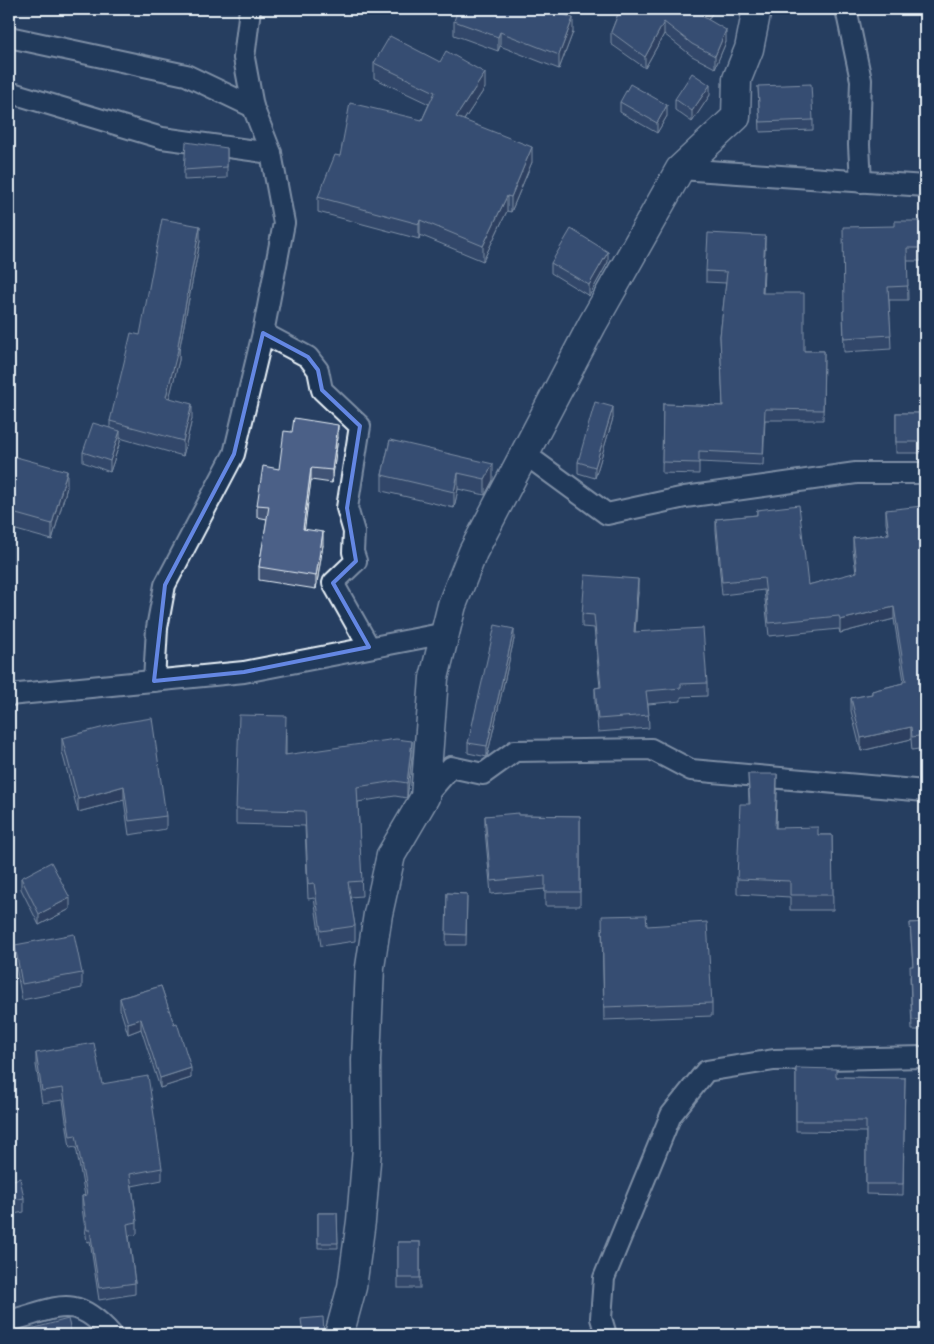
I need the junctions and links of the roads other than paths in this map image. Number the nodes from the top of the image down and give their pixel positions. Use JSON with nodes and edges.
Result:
{"nodes":[{"id":1,"x":250,"y":9,"type":"edge"},
{"id":2,"x":757,"y":9,"type":"edge"},
{"id":3,"x":846,"y":9,"type":"edge"},
{"id":4,"x":9,"y":37,"type":"edge"},
{"id":5,"x":9,"y":92,"type":"edge"},
{"id":6,"x":252,"y":107,"type":"junction"},
{"id":7,"x":271,"y":153,"type":"junction"},
{"id":8,"x":680,"y":169,"type":"junction"},
{"id":9,"x":861,"y":182,"type":"junction"},
{"id":10,"x":925,"y":186,"type":"edge"},
{"id":11,"x":263,"y":333,"type":"junction"},
{"id":12,"x":525,"y":454,"type":"junction"},
{"id":13,"x":925,"y":473,"type":"edge"},
{"id":14,"x":446,"y":633,"type":"junction"},
{"id":15,"x":369,"y":647,"type":"junction"},
{"id":16,"x":154,"y":681,"type":"junction"},
{"id":17,"x":9,"y":695,"type":"edge"},
{"id":18,"x":925,"y":791,"type":"edge"},
{"id":19,"x":425,"y":797,"type":"junction"},
{"id":20,"x":925,"y":1057,"type":"edge"},
{"id":21,"x":9,"y":1321,"type":"edge"},
{"id":22,"x":112,"y":1335,"type":"edge"},
{"id":23,"x":339,"y":1335,"type":"edge"},
{"id":24,"x":606,"y":1335,"type":"edge"}],
"edges":[{"from":1,"to":6,"type":"street"},
{"from":2,"to":8,"type":"street"},
{"from":3,"to":9,"type":"street"},
{"from":4,"to":6,"type":"street"},
{"from":5,"to":7,"type":"street"},
{"from":6,"to":7,"type":"street"},
{"from":7,"to":11,"type":"street"},
{"from":8,"to":9,"type":"street"},
{"from":8,"to":12,"type":"street"},
{"from":9,"to":10,"type":"street"},
{"from":11,"to":15,"type":"street"},
{"from":11,"to":16,"type":"street"},
{"from":12,"to":13,"type":"street"},
{"from":12,"to":14,"type":"street"},
{"from":14,"to":15,"type":"street"},
{"from":14,"to":19,"type":"street"},
{"from":15,"to":16,"type":"street"},
{"from":16,"to":17,"type":"street"},
{"from":18,"to":19,"type":"street"},
{"from":19,"to":23,"type":"street"},
{"from":20,"to":24,"type":"street"},
{"from":21,"to":22,"type":"street"}]}
